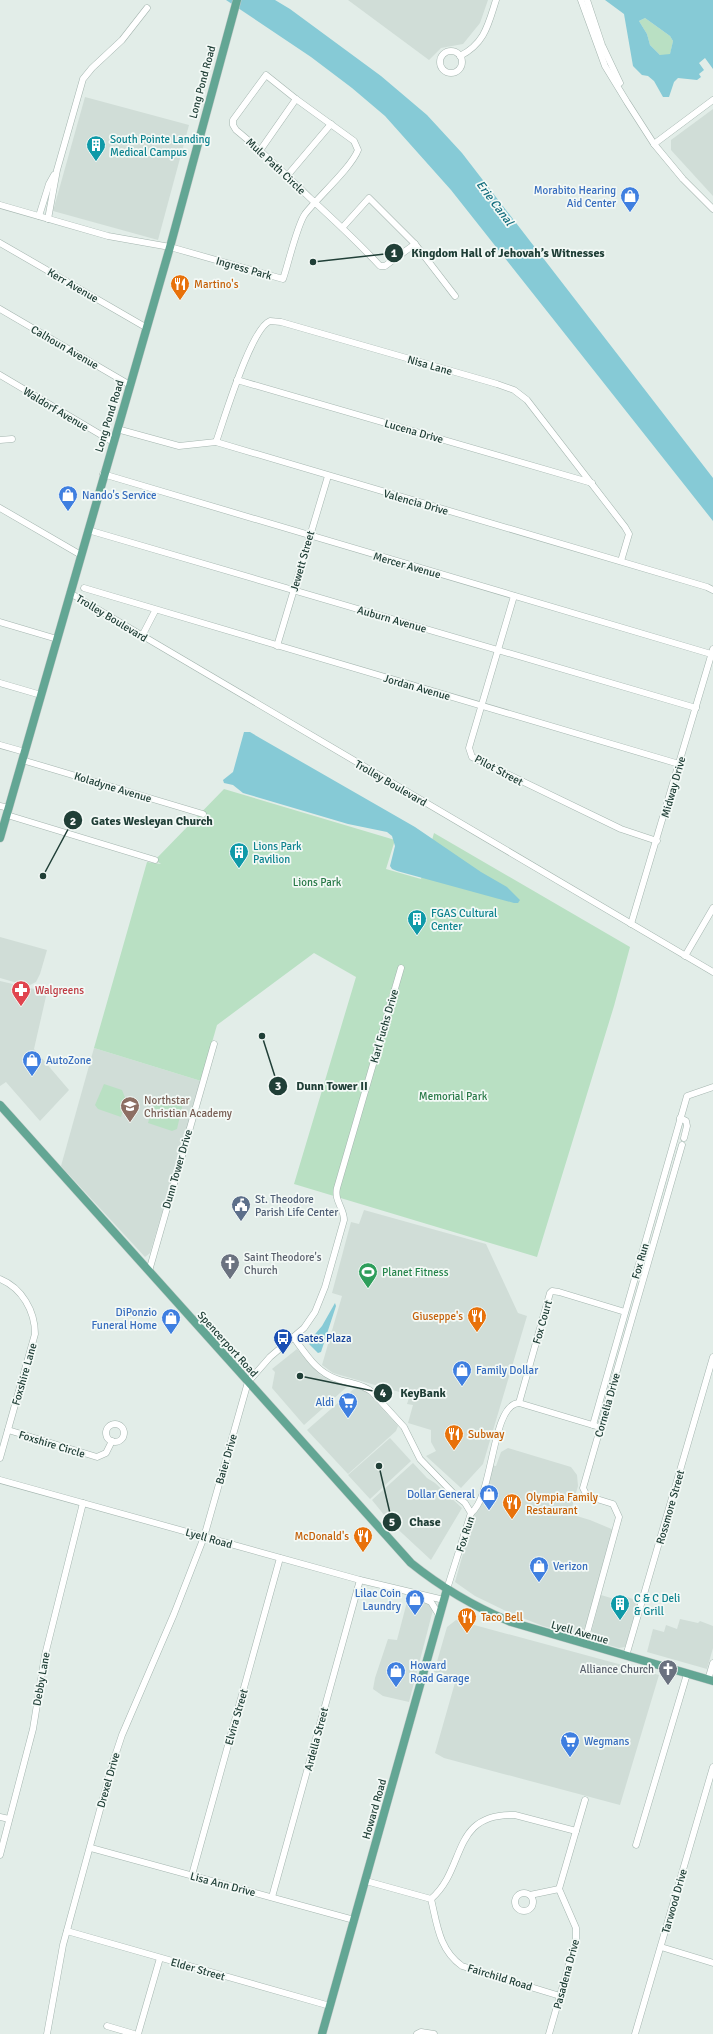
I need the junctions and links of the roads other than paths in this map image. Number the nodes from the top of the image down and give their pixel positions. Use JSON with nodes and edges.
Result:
{"nodes":[{"id":1,"x":237,"y":0,"type":"edge"},
{"id":2,"x":496,"y":0,"type":"edge"},
{"id":3,"x":581,"y":0,"type":"edge"},
{"id":4,"x":587,"y":0,"type":"edge"},
{"id":5,"x":147,"y":8,"type":"dead end"},
{"id":6,"x":460,"y":56,"type":"dead end"},
{"id":7,"x":296,"y":99,"type":"junction"},
{"id":8,"x":713,"y":100,"type":"edge"},
{"id":9,"x":627,"y":102,"type":"junction"},
{"id":10,"x":331,"y":124,"type":"junction"},
{"id":11,"x":654,"y":144,"type":"junction"},
{"id":12,"x":259,"y":152,"type":"junction"},
{"id":13,"x":57,"y":170,"type":"junction"},
{"id":14,"x":287,"y":176,"type":"junction"},
{"id":15,"x":314,"y":202,"type":"junction"},
{"id":16,"x":0,"y":205,"type":"edge"},
{"id":17,"x":713,"y":209,"type":"edge"},
{"id":18,"x":39,"y":216,"type":"junction"},
{"id":19,"x":48,"y":219,"type":"junction"},
{"id":20,"x":342,"y":228,"type":"junction"},
{"id":21,"x":0,"y":243,"type":"edge"},
{"id":22,"x":414,"y":244,"type":"junction"},
{"id":23,"x":170,"y":247,"type":"junction"},
{"id":24,"x":455,"y":296,"type":"dead end"},
{"id":25,"x":0,"y":309,"type":"edge"},
{"id":26,"x":147,"y":328,"type":"junction"},
{"id":27,"x":0,"y":375,"type":"edge"},
{"id":28,"x":237,"y":380,"type":"junction"},
{"id":29,"x":130,"y":385,"type":"junction"},
{"id":30,"x":117,"y":429,"type":"junction"},
{"id":31,"x":12,"y":439,"type":"dead end"},
{"id":32,"x":0,"y":440,"type":"edge"},
{"id":33,"x":113,"y":442,"type":"junction"},
{"id":34,"x":216,"y":442,"type":"junction"},
{"id":35,"x":104,"y":474,"type":"junction"},
{"id":36,"x":328,"y":476,"type":"junction"},
{"id":37,"x":592,"y":483,"type":"junction"},
{"id":38,"x":0,"y":508,"type":"edge"},
{"id":39,"x":88,"y":530,"type":"junction"},
{"id":40,"x":309,"y":536,"type":"junction"},
{"id":41,"x":81,"y":555,"type":"junction"},
{"id":42,"x":621,"y":561,"type":"junction"},
{"id":43,"x":84,"y":588,"type":"dead end"},
{"id":44,"x":713,"y":590,"type":"edge"},
{"id":45,"x":293,"y":591,"type":"junction"},
{"id":46,"x":70,"y":593,"type":"junction"},
{"id":47,"x":514,"y":596,"type":"junction"},
{"id":48,"x":155,"y":610,"type":"junction"},
{"id":49,"x":0,"y":621,"type":"edge"},
{"id":50,"x":142,"y":636,"type":"junction"},
{"id":51,"x":57,"y":639,"type":"junction"},
{"id":52,"x":278,"y":646,"type":"junction"},
{"id":53,"x":498,"y":650,"type":"junction"},
{"id":54,"x":712,"y":651,"type":"edge"},
{"id":55,"x":0,"y":683,"type":"edge"},
{"id":56,"x":41,"y":695,"type":"junction"},
{"id":57,"x":482,"y":706,"type":"junction"},
{"id":58,"x":696,"y":708,"type":"junction"},
{"id":59,"x":0,"y":745,"type":"edge"},
{"id":60,"x":23,"y":756,"type":"junction"},
{"id":61,"x":679,"y":764,"type":"junction"},
{"id":62,"x":0,"y":806,"type":"edge"},
{"id":63,"x":8,"y":812,"type":"junction"},
{"id":64,"x":203,"y":814,"type":"dead end"},
{"id":65,"x":0,"y":838,"type":"edge"},
{"id":66,"x":657,"y":841,"type":"junction"},
{"id":67,"x":155,"y":860,"type":"dead end"},
{"id":68,"x":713,"y":908,"type":"edge"},
{"id":69,"x":631,"y":924,"type":"junction"},
{"id":70,"x":685,"y":956,"type":"junction"},
{"id":71,"x":401,"y":968,"type":"dead end"},
{"id":72,"x":713,"y":972,"type":"edge"},
{"id":73,"x":214,"y":1044,"type":"dead end"},
{"id":74,"x":713,"y":1087,"type":"edge"},
{"id":75,"x":0,"y":1105,"type":"edge"},
{"id":76,"x":680,"y":1118,"type":"junction"},
{"id":77,"x":684,"y":1138,"type":"dead end"},
{"id":78,"x":682,"y":1145,"type":"dead end"},
{"id":79,"x":149,"y":1271,"type":"junction"},
{"id":80,"x":0,"y":1279,"type":"edge"},
{"id":81,"x":625,"y":1312,"type":"junction"},
{"id":82,"x":294,"y":1338,"type":"junction"},
{"id":83,"x":713,"y":1357,"type":"edge"},
{"id":84,"x":248,"y":1382,"type":"junction"},
{"id":85,"x":519,"y":1403,"type":"junction"},
{"id":86,"x":593,"y":1425,"type":"junction"},
{"id":87,"x":601,"y":1428,"type":"junction"},
{"id":88,"x":8,"y":1430,"type":"junction"},
{"id":89,"x":112,"y":1441,"type":"dead end"},
{"id":90,"x":0,"y":1458,"type":"edge"},
{"id":91,"x":0,"y":1480,"type":"edge"},
{"id":92,"x":83,"y":1503,"type":"junction"},
{"id":93,"x":471,"y":1513,"type":"junction"},
{"id":94,"x":204,"y":1537,"type":"junction"},
{"id":95,"x":280,"y":1558,"type":"junction"},
{"id":96,"x":360,"y":1580,"type":"junction"},
{"id":97,"x":447,"y":1589,"type":"junction"},
{"id":98,"x":417,"y":1595,"type":"junction"},
{"id":99,"x":444,"y":1600,"type":"junction"},
{"id":100,"x":439,"y":1615,"type":"junction"},
{"id":101,"x":584,"y":1644,"type":"junction"},
{"id":102,"x":626,"y":1656,"type":"junction"},
{"id":103,"x":713,"y":1663,"type":"edge"},
{"id":104,"x":687,"y":1674,"type":"junction"},
{"id":105,"x":711,"y":1680,"type":"edge"},
{"id":106,"x":713,"y":1768,"type":"edge"},
{"id":107,"x":585,"y":1800,"type":"dead end"},
{"id":108,"x":0,"y":1817,"type":"edge"},
{"id":109,"x":9,"y":1819,"type":"junction"},
{"id":110,"x":576,"y":1831,"type":"junction"},
{"id":111,"x":636,"y":1845,"type":"dead end"},
{"id":112,"x":91,"y":1848,"type":"junction"},
{"id":113,"x":0,"y":1855,"type":"edge"},
{"id":114,"x":192,"y":1875,"type":"junction"},
{"id":115,"x":366,"y":1880,"type":"junction"},
{"id":116,"x":559,"y":1889,"type":"junction"},
{"id":117,"x":530,"y":1895,"type":"dead end"},
{"id":118,"x":272,"y":1897,"type":"junction"},
{"id":119,"x":431,"y":1899,"type":"junction"},
{"id":120,"x":354,"y":1920,"type":"junction"},
{"id":121,"x":67,"y":1932,"type":"junction"},
{"id":122,"x":661,"y":1947,"type":"junction"},
{"id":123,"x":160,"y":1958,"type":"junction"},
{"id":124,"x":713,"y":1963,"type":"edge"},
{"id":125,"x":560,"y":1996,"type":"junction"},
{"id":126,"x":330,"y":2006,"type":"junction"},
{"id":127,"x":107,"y":2026,"type":"dead end"},
{"id":128,"x":47,"y":2034,"type":"edge"},
{"id":129,"x":134,"y":2034,"type":"edge"},
{"id":130,"x":138,"y":2034,"type":"edge"},
{"id":131,"x":322,"y":2034,"type":"edge"},
{"id":132,"x":417,"y":2034,"type":"edge"},
{"id":133,"x":434,"y":2034,"type":"edge"},
{"id":134,"x":550,"y":2034,"type":"edge"},
{"id":135,"x":635,"y":2034,"type":"edge"}],
"edges":[{"from":1,"to":23,"type":"main road","name":"Long Pond Road"},
{"from":2,"to":6,"type":"street"},
{"from":3,"to":9,"type":"street"},
{"from":4,"to":9,"type":"street"},
{"from":5,"to":13,"type":"street"},
{"from":7,"to":10,"type":"street","name":"Mule Path Circle"},
{"from":7,"to":12,"type":"street"},
{"from":7,"to":12,"type":"street","name":"Mule Path Circle"},
{"from":8,"to":11,"type":"street"},
{"from":9,"to":11,"type":"street"},
{"from":10,"to":14,"type":"street"},
{"from":10,"to":15,"type":"street","name":"Mule Path Circle"},
{"from":11,"to":17,"type":"street"},
{"from":12,"to":14,"type":"street","name":"Mule Path Circle"},
{"from":13,"to":18,"type":"street"},
{"from":13,"to":19,"type":"street"},
{"from":14,"to":15,"type":"street","name":"Mule Path Circle"},
{"from":15,"to":20,"type":"street"},
{"from":15,"to":23,"type":"street","name":"Ingress Park"},
{"from":16,"to":18,"type":"street"},
{"from":18,"to":19,"type":"street"},
{"from":19,"to":23,"type":"street"},
{"from":20,"to":22,"type":"street"},
{"from":20,"to":22,"type":"street"},
{"from":21,"to":26,"type":"street","name":"Kerr Avenue"},
{"from":22,"to":24,"type":"street"},
{"from":23,"to":26,"type":"main road","name":"Long Pond Road"},
{"from":25,"to":29,"type":"street","name":"Calhoun Avenue"},
{"from":26,"to":29,"type":"main road","name":"Long Pond Road"},
{"from":27,"to":33,"type":"street","name":"Waldorf Avenue"},
{"from":28,"to":34,"type":"street","name":"Nisa Lane"},
{"from":28,"to":37,"type":"street","name":"Lucena Drive"},
{"from":28,"to":37,"type":"street","name":"Nisa Lane"},
{"from":29,"to":30,"type":"main road","name":"Long Pond Road"},
{"from":30,"to":33,"type":"main road","name":"Long Pond Road"},
{"from":30,"to":34,"type":"street","name":"Valencia Drive"},
{"from":31,"to":32,"type":"street"},
{"from":33,"to":35,"type":"main road","name":"Long Pond Road"},
{"from":34,"to":36,"type":"street","name":"Valencia Drive"},
{"from":35,"to":39,"type":"main road","name":"Long Pond Road"},
{"from":35,"to":40,"type":"street","name":"Mercer Avenue"},
{"from":36,"to":40,"type":"street","name":"Jewett Street"},
{"from":36,"to":42,"type":"street","name":"Valencia Drive"},
{"from":37,"to":42,"type":"street","name":"Nisa Lane"},
{"from":38,"to":41,"type":"street"},
{"from":39,"to":41,"type":"main road","name":"Long Pond Road"},
{"from":39,"to":45,"type":"street","name":"Auburn Avenue"},
{"from":40,"to":45,"type":"street","name":"Jewett Street"},
{"from":40,"to":47,"type":"street","name":"Mercer Avenue"},
{"from":41,"to":46,"type":"main road","name":"Long Pond Road"},
{"from":42,"to":44,"type":"street","name":"Valencia Drive"},
{"from":43,"to":48,"type":"street","name":"Jordan Avenue"},
{"from":45,"to":52,"type":"street","name":"Jewett Street"},
{"from":45,"to":53,"type":"street","name":"Auburn Avenue"},
{"from":46,"to":50,"type":"street","name":"Trolley Boulevard"},
{"from":46,"to":51,"type":"main road","name":"Long Pond Road"},
{"from":47,"to":53,"type":"street","name":"Pilot Street"},
{"from":47,"to":54,"type":"street","name":"Mercer Avenue"},
{"from":48,"to":50,"type":"street"},
{"from":48,"to":52,"type":"street","name":"Jordan Avenue"},
{"from":49,"to":51,"type":"street"},
{"from":50,"to":69,"type":"street","name":"Trolley Boulevard"},
{"from":51,"to":56,"type":"main road","name":"Long Pond Road"},
{"from":52,"to":57,"type":"street","name":"Jordan Avenue"},
{"from":53,"to":57,"type":"street","name":"Pilot Street"},
{"from":53,"to":58,"type":"street","name":"Auburn Avenue"},
{"from":54,"to":58,"type":"street","name":"Midway Drive"},
{"from":55,"to":56,"type":"street"},
{"from":56,"to":60,"type":"main road","name":"Long Pond Road"},
{"from":57,"to":61,"type":"street","name":"Jordan Avenue"},
{"from":57,"to":66,"type":"street","name":"Pilot Street"},
{"from":58,"to":61,"type":"street","name":"Midway Drive"},
{"from":59,"to":60,"type":"street","name":"Koladyne Avenue"},
{"from":60,"to":63,"type":"main road","name":"Long Pond Road"},
{"from":60,"to":64,"type":"street","name":"Koladyne Avenue"},
{"from":61,"to":66,"type":"street","name":"Midway Drive"},
{"from":62,"to":63,"type":"street"},
{"from":63,"to":65,"type":"main road","name":"Long Pond Road"},
{"from":63,"to":67,"type":"street"},
{"from":66,"to":69,"type":"street","name":"Midway Drive"},
{"from":68,"to":70,"type":"street"},
{"from":69,"to":70,"type":"street","name":"Trolley Boulevard"},
{"from":70,"to":72,"type":"street","name":"Trolley Boulevard"},
{"from":71,"to":82,"type":"street","name":"Karl Fuchs Drive"},
{"from":73,"to":79,"type":"street","name":"Dunn Tower Drive"},
{"from":74,"to":76,"type":"street","name":"Fox Run"},
{"from":75,"to":79,"type":"main road","name":"Spencerport Road"},
{"from":76,"to":77,"type":"street"},
{"from":76,"to":81,"type":"street","name":"Fox Run"},
{"from":78,"to":87,"type":"street","name":"Cornelia Drive"},
{"from":79,"to":84,"type":"main road","name":"Spencerport Road"},
{"from":80,"to":88,"type":"street","name":"Foxshire Lane"},
{"from":81,"to":85,"type":"street","name":"Fox Court"},
{"from":81,"to":86,"type":"street","name":"Fox Run"},
{"from":82,"to":84,"type":"street","name":"Karl Fuchs Drive"},
{"from":82,"to":93,"type":"street"},
{"from":83,"to":102,"type":"street","name":"Rossmore Street"},
{"from":84,"to":94,"type":"street","name":"Baier Drive"},
{"from":84,"to":97,"type":"main road","name":"Spencerport Road"},
{"from":85,"to":86,"type":"street"},
{"from":85,"to":93,"type":"street","name":"Fox Run"},
{"from":86,"to":87,"type":"street"},
{"from":87,"to":101,"type":"street","name":"Cornelia Drive"},
{"from":88,"to":89,"type":"street","name":"Foxshire Circle"},
{"from":88,"to":90,"type":"street","name":"Foxshire Lane"},
{"from":91,"to":92,"type":"street","name":"Lyell Road"},
{"from":92,"to":94,"type":"street","name":"Lyell Road"},
{"from":92,"to":109,"type":"street","name":"Debby Lane"},
{"from":93,"to":97,"type":"street","name":"Fox Run"},
{"from":94,"to":95,"type":"street","name":"Lyell Road"},
{"from":94,"to":112,"type":"street","name":"Drexel Drive"},
{"from":95,"to":96,"type":"street","name":"Lyell Road"},
{"from":95,"to":114,"type":"street","name":"Elvira Street"},
{"from":96,"to":98,"type":"street","name":"Lyell Road"},
{"from":96,"to":118,"type":"street","name":"Ardella Street"},
{"from":97,"to":99,"type":"main road","name":"Howard Road"},
{"from":97,"to":101,"type":"main road","name":"Lyell Avenue"},
{"from":98,"to":99,"type":"street","name":"Lyell Road"},
{"from":98,"to":100,"type":"street","name":"Lyell Road"},
{"from":99,"to":100,"type":"main road","name":"Howard Road"},
{"from":100,"to":115,"type":"main road","name":"Howard Road"},
{"from":101,"to":102,"type":"main road","name":"Lyell Avenue"},
{"from":102,"to":104,"type":"main road","name":"Lyell Avenue"},
{"from":103,"to":105,"type":"street"},
{"from":104,"to":105,"type":"main road","name":"Lyell Avenue"},
{"from":104,"to":111,"type":"street"},
{"from":106,"to":122,"type":"street","name":"Tarwood Drive"},
{"from":107,"to":110,"type":"street"},
{"from":108,"to":109,"type":"street"},
{"from":109,"to":113,"type":"street","name":"Debby Lane"},
{"from":110,"to":116,"type":"street"},
{"from":110,"to":119,"type":"street"},
{"from":112,"to":114,"type":"street","name":"Lisa Ann Drive"},
{"from":112,"to":121,"type":"street","name":"Drexel Drive"},
{"from":114,"to":118,"type":"street","name":"Lisa Ann Drive"},
{"from":115,"to":119,"type":"street"},
{"from":115,"to":120,"type":"main road","name":"Howard Road"},
{"from":116,"to":117,"type":"street"},
{"from":116,"to":125,"type":"street","name":"Pasadena Drive"},
{"from":118,"to":120,"type":"street","name":"Lisa Ann Drive"},
{"from":119,"to":125,"type":"street","name":"Fairchild Road"},
{"from":120,"to":126,"type":"main road","name":"Howard Road"},
{"from":121,"to":123,"type":"street","name":"Elder Street"},
{"from":121,"to":128,"type":"street","name":"Drexel Drive"},
{"from":122,"to":124,"type":"street"},
{"from":122,"to":135,"type":"street","name":"Tarwood Drive"},
{"from":123,"to":126,"type":"street","name":"Elder Street"},
{"from":123,"to":130,"type":"street"},
{"from":125,"to":134,"type":"street","name":"Pasadena Drive"},
{"from":126,"to":131,"type":"main road","name":"Howard Road"},
{"from":127,"to":129,"type":"street"},
{"from":132,"to":133,"type":"street"}]}
